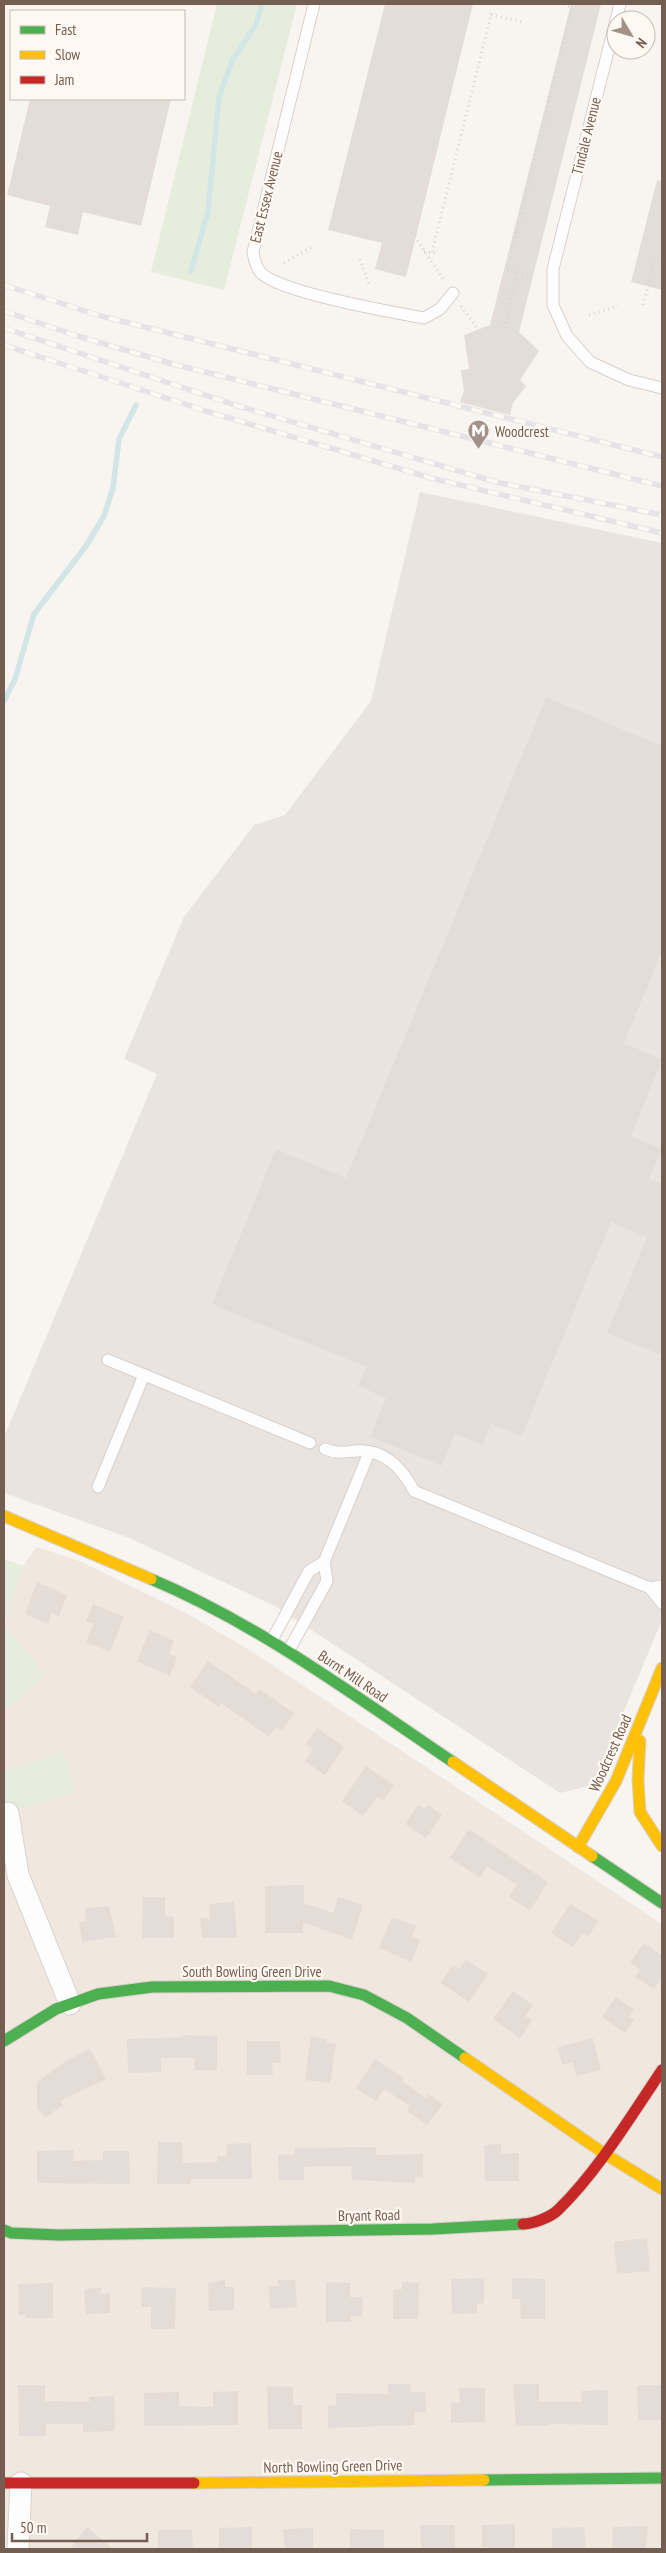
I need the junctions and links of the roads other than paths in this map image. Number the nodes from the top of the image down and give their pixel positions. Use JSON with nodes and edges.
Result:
{"nodes":[{"id":1,"x":314,"y":4,"type":"edge"},
{"id":2,"x":620,"y":4,"type":"edge"},
{"id":3,"x":453,"y":293,"type":"dead end"},
{"id":4,"x":662,"y":388,"type":"edge"},
{"id":5,"x":108,"y":1360,"type":"dead end"},
{"id":6,"x":144,"y":1375,"type":"junction"},
{"id":7,"x":310,"y":1442,"type":"dead end"},
{"id":8,"x":325,"y":1449,"type":"dead end"},
{"id":9,"x":369,"y":1453,"type":"junction"},
{"id":10,"x":98,"y":1486,"type":"dead end"},
{"id":11,"x":4,"y":1516,"type":"edge"},
{"id":12,"x":324,"y":1562,"type":"junction"},
{"id":13,"x":662,"y":1586,"type":"edge"},
{"id":14,"x":650,"y":1588,"type":"junction"},
{"id":15,"x":662,"y":1604,"type":"edge"},
{"id":16,"x":272,"y":1640,"type":"junction"},
{"id":17,"x":289,"y":1650,"type":"junction"},
{"id":18,"x":662,"y":1668,"type":"edge"},
{"id":19,"x":641,"y":1721,"type":"junction"},
{"id":20,"x":8,"y":1813,"type":"dead end"},
{"id":21,"x":662,"y":1846,"type":"edge"},
{"id":22,"x":578,"y":1847,"type":"junction"},
{"id":23,"x":662,"y":1903,"type":"edge"},
{"id":24,"x":70,"y":2004,"type":"junction"},
{"id":25,"x":4,"y":2041,"type":"edge"},
{"id":26,"x":662,"y":2070,"type":"edge"},
{"id":27,"x":605,"y":2154,"type":"junction"},
{"id":28,"x":662,"y":2189,"type":"edge"},
{"id":29,"x":4,"y":2230,"type":"edge"},
{"id":30,"x":662,"y":2478,"type":"edge"},
{"id":31,"x":12,"y":2483,"type":"edge"},
{"id":32,"x":18,"y":2549,"type":"edge"}],
"edges":[{"from":1,"to":3,"type":"lane","name":"East Essex Avenue"},
{"from":2,"to":4,"type":"lane","name":"Tindale Avenue"},
{"from":5,"to":6,"type":"lane"},
{"from":6,"to":7,"type":"lane"},
{"from":6,"to":10,"type":"lane"},
{"from":8,"to":9,"type":"lane"},
{"from":9,"to":12,"type":"lane"},
{"from":9,"to":14,"type":"lane"},
{"from":11,"to":16,"type":"street","name":"Burnt Mill Road"},
{"from":12,"to":16,"type":"lane"},
{"from":12,"to":17,"type":"lane"},
{"from":13,"to":14,"type":"lane"},
{"from":14,"to":15,"type":"lane"},
{"from":16,"to":17,"type":"street","name":"Burnt Mill Road"},
{"from":17,"to":22,"type":"street","name":"Burnt Mill Road"},
{"from":18,"to":19,"type":"street","name":"Woodcrest Road"},
{"from":19,"to":21,"type":"street"},
{"from":19,"to":22,"type":"street","name":"Woodcrest Road"},
{"from":20,"to":24,"type":"street"},
{"from":22,"to":23,"type":"street","name":"Burnt Mill Road"},
{"from":24,"to":25,"type":"street","name":"South Bowling Green Drive"},
{"from":24,"to":27,"type":"street","name":"South Bowling Green Drive"},
{"from":26,"to":27,"type":"street","name":"Bryant Road"},
{"from":27,"to":28,"type":"street","name":"South Bowling Green Drive"},
{"from":27,"to":29,"type":"street","name":"Bryant Road"},
{"from":30,"to":31,"type":"street","name":"North Bowling Green Drive"},
{"from":31,"to":32,"type":"street"}]}
